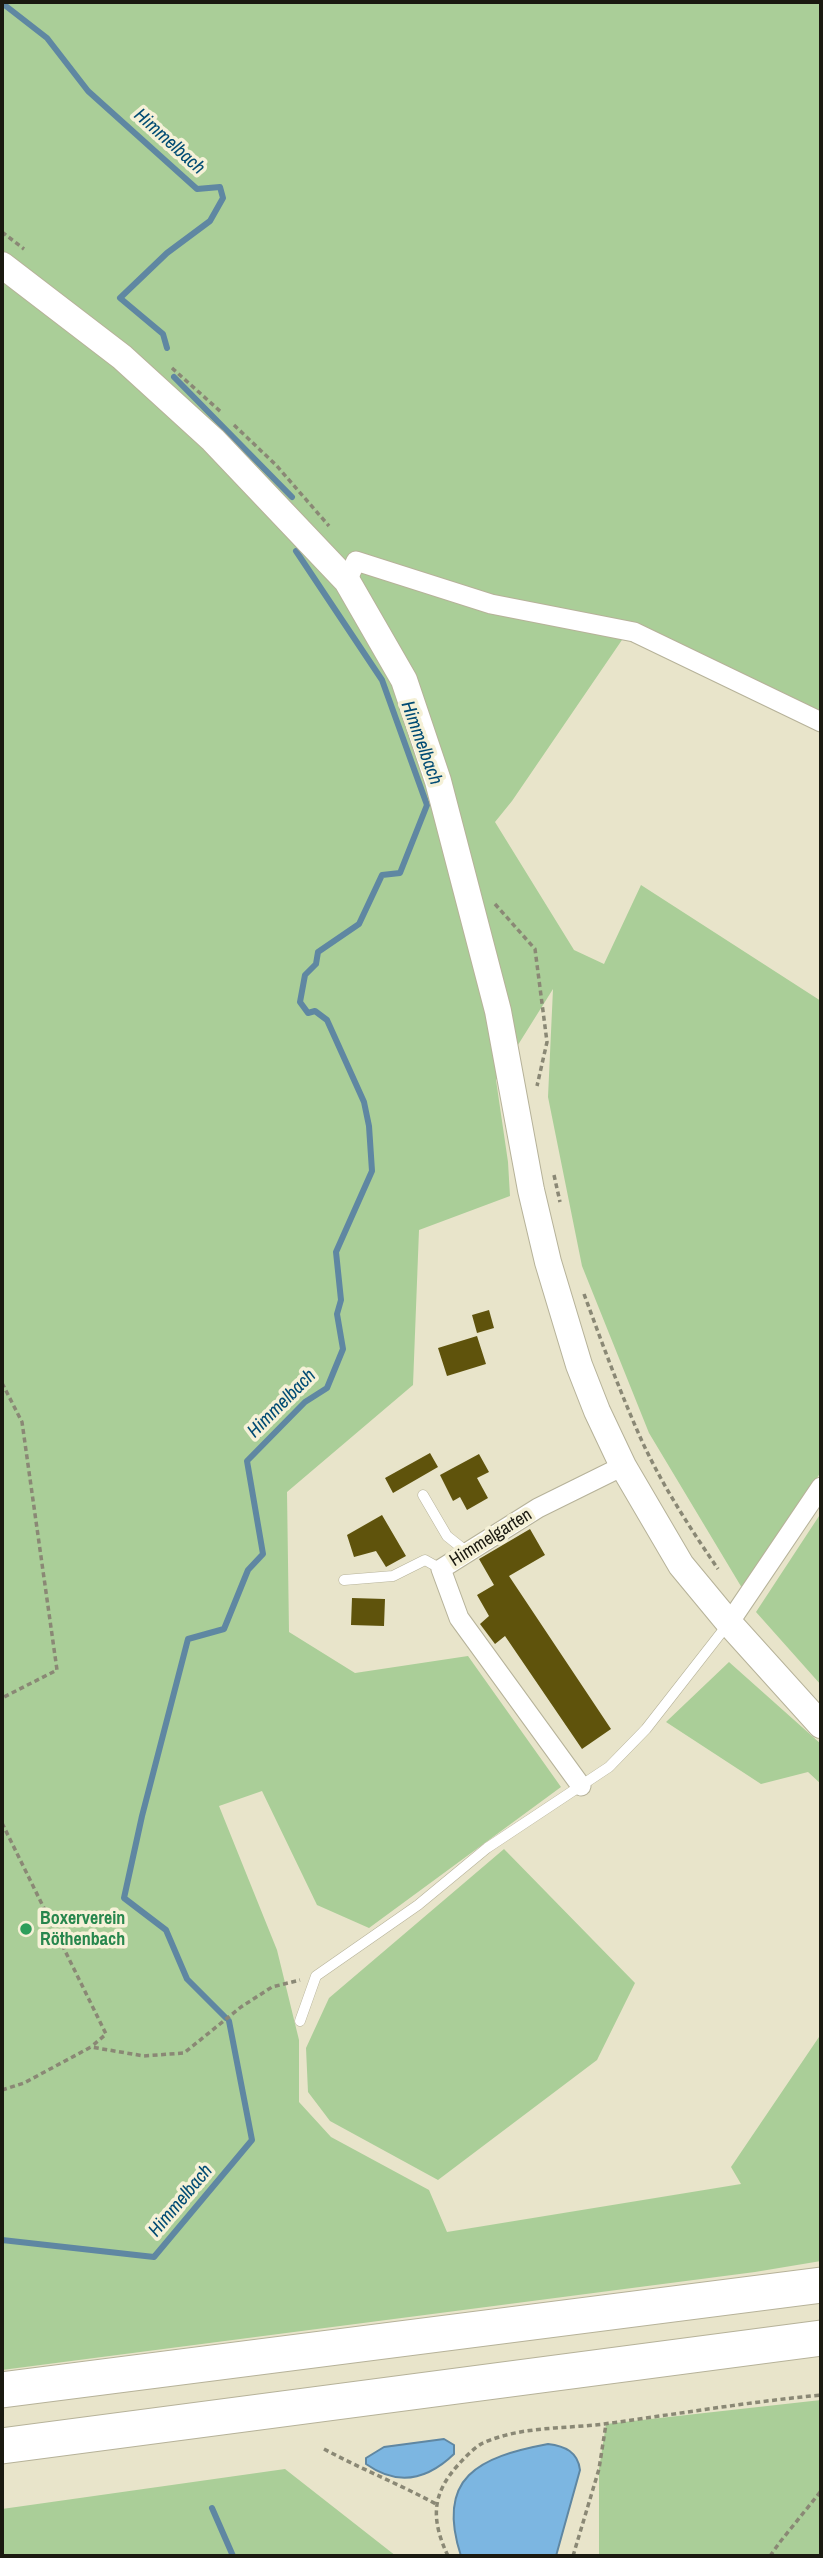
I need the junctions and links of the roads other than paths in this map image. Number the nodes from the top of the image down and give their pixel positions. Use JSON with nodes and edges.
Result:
{"nodes":[{"id":1,"x":2,"y":265,"type":"edge"},
{"id":2,"x":351,"y":571,"type":"junction"},
{"id":3,"x":821,"y":722,"type":"edge"},
{"id":4,"x":623,"y":1466,"type":"junction"},
{"id":5,"x":821,"y":1487,"type":"edge"},
{"id":6,"x":423,"y":1495,"type":"dead end"},
{"id":7,"x":467,"y":1552,"type":"junction"},
{"id":8,"x":441,"y":1569,"type":"junction"},
{"id":9,"x":344,"y":1580,"type":"dead end"},
{"id":10,"x":735,"y":1615,"type":"junction"},
{"id":11,"x":821,"y":1726,"type":"edge"},
{"id":12,"x":581,"y":1786,"type":"junction"},
{"id":13,"x":300,"y":2021,"type":"dead end"},
{"id":14,"x":821,"y":2285,"type":"edge"},
{"id":15,"x":821,"y":2338,"type":"edge"},
{"id":16,"x":2,"y":2390,"type":"edge"},
{"id":17,"x":2,"y":2446,"type":"edge"}],
"edges":[{"from":1,"to":2,"type":"street"},
{"from":2,"to":3,"type":"street"},
{"from":2,"to":4,"type":"street"},
{"from":4,"to":7,"type":"street","name":"Himmelgarten"},
{"from":4,"to":10,"type":"street"},
{"from":5,"to":10,"type":"street"},
{"from":6,"to":7,"type":"lane"},
{"from":7,"to":8,"type":"street","name":"Himmelgarten"},
{"from":8,"to":9,"type":"lane"},
{"from":8,"to":12,"type":"street","name":"Himmelgarten"},
{"from":10,"to":11,"type":"street"},
{"from":10,"to":12,"type":"lane"},
{"from":12,"to":13,"type":"lane"},
{"from":14,"to":16,"type":"highway"},
{"from":15,"to":17,"type":"highway"}]}
